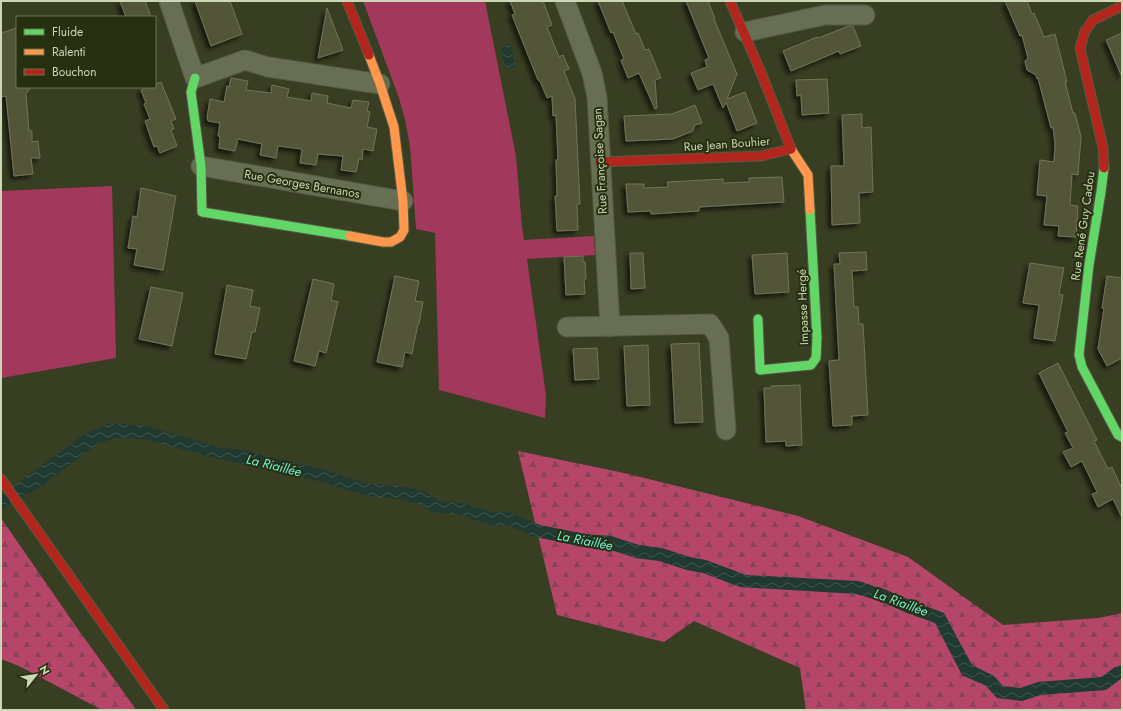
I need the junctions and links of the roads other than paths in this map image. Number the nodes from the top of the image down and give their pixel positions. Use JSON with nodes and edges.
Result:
{"nodes":[{"id":1,"x":169,"y":1,"type":"edge"},
{"id":2,"x":347,"y":1,"type":"edge"},
{"id":3,"x":565,"y":1,"type":"edge"},
{"id":4,"x":730,"y":1,"type":"edge"},
{"id":5,"x":1122,"y":6,"type":"edge"},
{"id":6,"x":865,"y":15,"type":"dead end"},
{"id":7,"x":744,"y":32,"type":"junction"},
{"id":8,"x":195,"y":78,"type":"junction"},
{"id":9,"x":380,"y":84,"type":"junction"},
{"id":10,"x":791,"y":149,"type":"junction"},
{"id":11,"x":600,"y":162,"type":"junction"},
{"id":12,"x":201,"y":166,"type":"junction"},
{"id":13,"x":403,"y":201,"type":"junction"},
{"id":14,"x":758,"y":319,"type":"dead end"},
{"id":15,"x":610,"y":327,"type":"junction"},
{"id":16,"x":567,"y":328,"type":"dead end"},
{"id":17,"x":726,"y":430,"type":"dead end"},
{"id":18,"x":1122,"y":438,"type":"edge"},
{"id":19,"x":2,"y":480,"type":"edge"},
{"id":20,"x":164,"y":710,"type":"edge"}],
"edges":[{"from":1,"to":8,"type":"street"},
{"from":2,"to":9,"type":"street"},
{"from":3,"to":11,"type":"street","name":"Rue Françoise Sagan"},
{"from":4,"to":7,"type":"street","name":"Rue Jean Bouhier"},
{"from":5,"to":18,"type":"street","name":"Rue René Guy Cadou"},
{"from":6,"to":7,"type":"street"},
{"from":7,"to":10,"type":"street","name":"Rue Jean Bouhier"},
{"from":8,"to":9,"type":"street"},
{"from":8,"to":12,"type":"street"},
{"from":9,"to":13,"type":"street"},
{"from":10,"to":11,"type":"street","name":"Rue Jean Bouhier"},
{"from":10,"to":14,"type":"street","name":"Impasse Hergé"},
{"from":11,"to":15,"type":"street","name":"Rue Françoise Sagan"},
{"from":12,"to":13,"type":"street","name":"Rue Georges Bernanos"},
{"from":12,"to":13,"type":"street"},
{"from":15,"to":16,"type":"street"},
{"from":15,"to":17,"type":"street"},
{"from":19,"to":20,"type":"street"}]}
